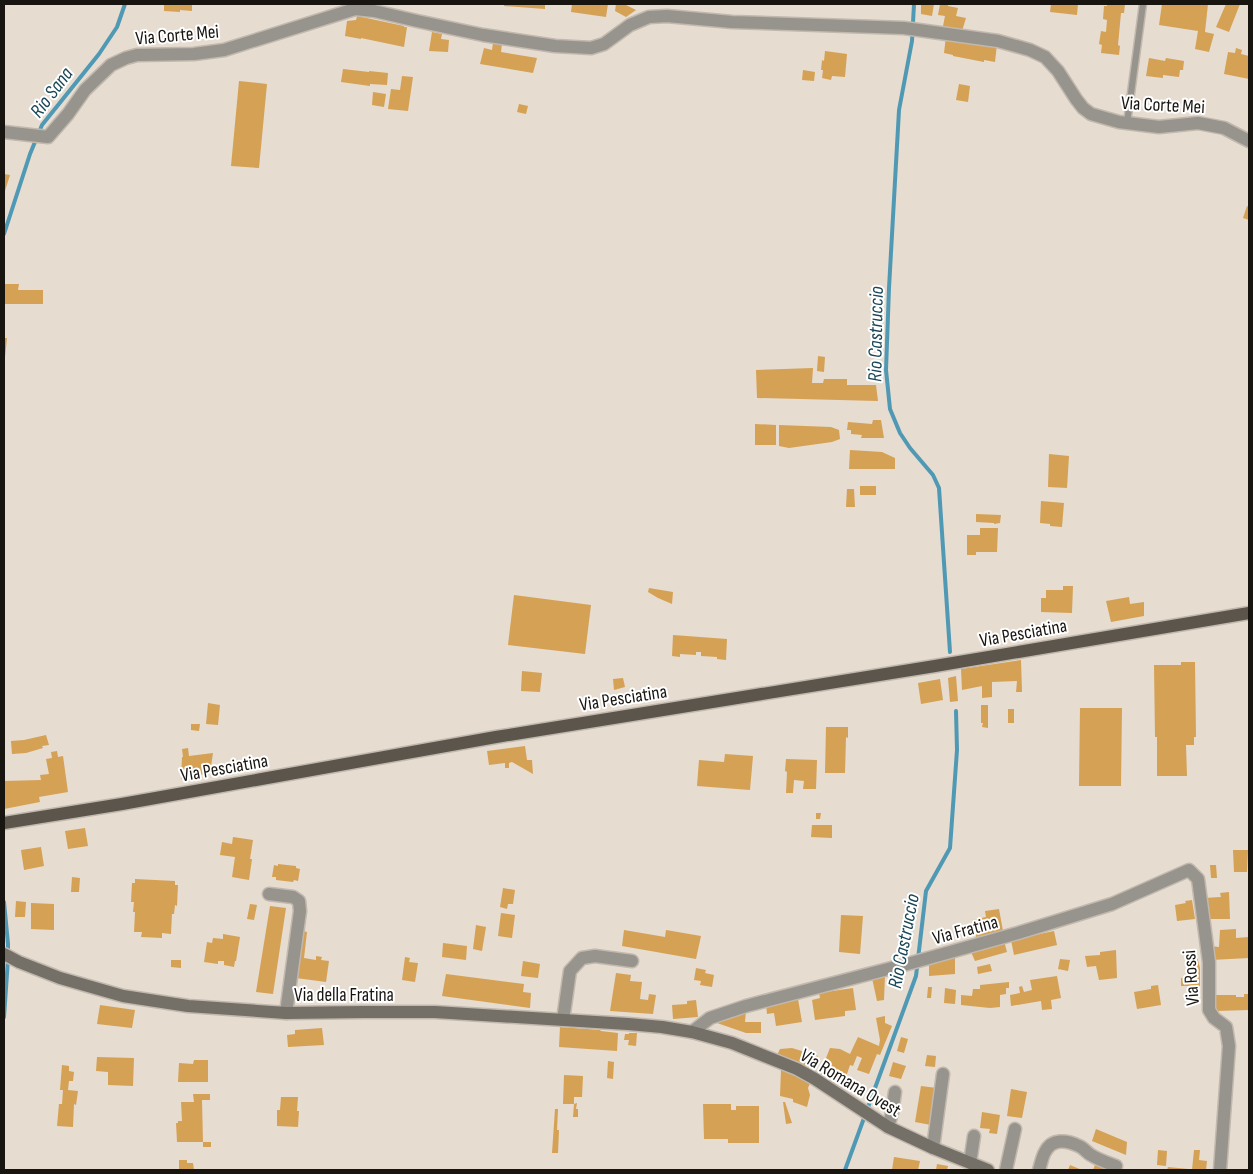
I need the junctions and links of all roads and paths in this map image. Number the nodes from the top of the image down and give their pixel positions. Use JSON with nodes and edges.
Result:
{"nodes":[{"id":1,"x":1143,"y":4,"type":"edge"},
{"id":2,"x":1127,"y":123,"type":"junction"},
{"id":3,"x":4,"y":132,"type":"edge"},
{"id":4,"x":1249,"y":141,"type":"edge"},
{"id":5,"x":1249,"y":613,"type":"edge"},
{"id":6,"x":4,"y":823,"type":"edge"},
{"id":7,"x":1189,"y":870,"type":"joint"},
{"id":8,"x":269,"y":894,"type":"dead end"},
{"id":9,"x":4,"y":954,"type":"edge"},
{"id":10,"x":632,"y":961,"type":"dead end"},
{"id":11,"x":286,"y":1013,"type":"junction"},
{"id":12,"x":563,"y":1020,"type":"junction"},
{"id":13,"x":692,"y":1032,"type":"junction"},
{"id":14,"x":943,"y":1074,"type":"dead end"},
{"id":15,"x":894,"y":1092,"type":"dead end"},
{"id":16,"x":888,"y":1127,"type":"junction"},
{"id":17,"x":1015,"y":1129,"type":"dead end"},
{"id":18,"x":974,"y":1136,"type":"dead end"},
{"id":19,"x":933,"y":1148,"type":"junction"},
{"id":20,"x":970,"y":1163,"type":"junction"},
{"id":21,"x":1116,"y":1166,"type":"dead end"},
{"id":22,"x":988,"y":1170,"type":"edge"},
{"id":23,"x":1006,"y":1170,"type":"edge"},
{"id":24,"x":1039,"y":1170,"type":"edge"},
{"id":25,"x":1220,"y":1170,"type":"edge"}],
"edges":[{"from":1,"to":2,"type":"lane"},
{"from":2,"to":3,"type":"street","name":"Via Corte Mei"},
{"from":2,"to":4,"type":"street","name":"Via Corte Mei"},
{"from":5,"to":6,"type":"main road","name":"Via Pesciatina"},
{"from":7,"to":13,"type":"street","name":"Via Fratina"},
{"from":7,"to":25,"type":"street","name":"Via Rossi"},
{"from":8,"to":11,"type":"street"},
{"from":9,"to":11,"type":"street","name":"Via della Fratina"},
{"from":10,"to":12,"type":"street"},
{"from":11,"to":12,"type":"street","name":"Via della Fratina"},
{"from":12,"to":13,"type":"street","name":"Via della Fratina"},
{"from":13,"to":16,"type":"street","name":"Via Romana Ovest"},
{"from":14,"to":19,"type":"street"},
{"from":15,"to":16,"type":"street"},
{"from":16,"to":19,"type":"street","name":"Via Romana Ovest"},
{"from":17,"to":23,"type":"street"},
{"from":18,"to":20,"type":"street"},
{"from":19,"to":20,"type":"street","name":"Via Romana Ovest"},
{"from":20,"to":22,"type":"street","name":"Via Romana Ovest"},
{"from":21,"to":24,"type":"street"}]}
